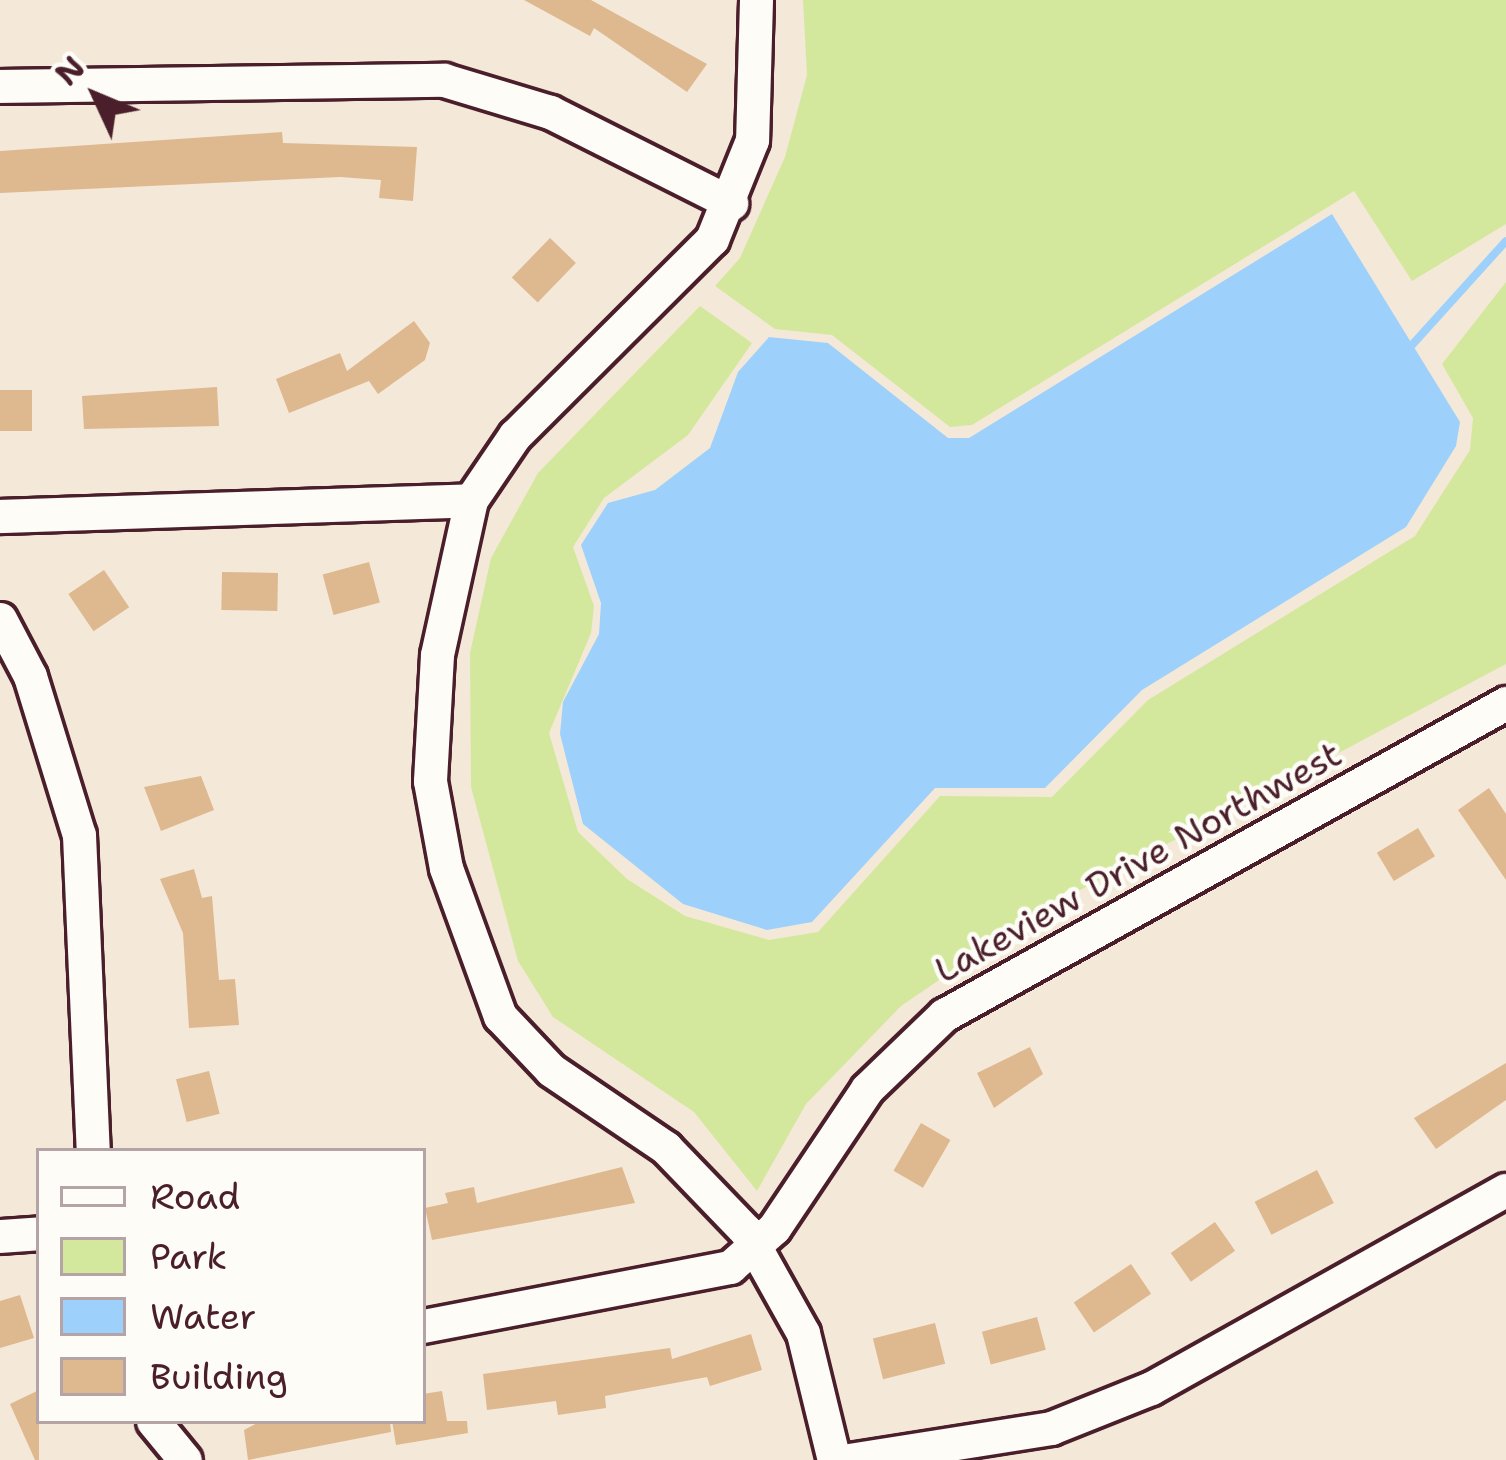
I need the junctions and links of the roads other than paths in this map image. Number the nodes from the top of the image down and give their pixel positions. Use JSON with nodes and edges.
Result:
{"nodes":[{"id":1,"x":756,"y":0,"type":"edge"},
{"id":2,"x":0,"y":86,"type":"edge"},
{"id":3,"x":731,"y":203,"type":"junction"},
{"id":4,"x":471,"y":500,"type":"junction"},
{"id":5,"x":0,"y":516,"type":"edge"},
{"id":6,"x":0,"y":619,"type":"edge"},
{"id":7,"x":1506,"y":703,"type":"edge"},
{"id":8,"x":93,"y":1148,"type":"edge"},
{"id":9,"x":1506,"y":1190,"type":"edge"},
{"id":10,"x":36,"y":1233,"type":"edge"},
{"id":11,"x":0,"y":1236,"type":"edge"},
{"id":12,"x":758,"y":1247,"type":"junction"},
{"id":13,"x":426,"y":1326,"type":"edge"},
{"id":14,"x":155,"y":1424,"type":"edge"},
{"id":15,"x":185,"y":1460,"type":"edge"},
{"id":16,"x":833,"y":1460,"type":"edge"},
{"id":17,"x":848,"y":1460,"type":"edge"}],
"edges":[{"from":1,"to":3,"type":"street"},
{"from":2,"to":3,"type":"street"},
{"from":3,"to":4,"type":"street"},
{"from":4,"to":5,"type":"street"},
{"from":4,"to":12,"type":"street"},
{"from":6,"to":8,"type":"street"},
{"from":7,"to":12,"type":"street","name":"Lakeview Drive Northwest"},
{"from":9,"to":17,"type":"street"},
{"from":10,"to":11,"type":"street"},
{"from":12,"to":13,"type":"street"},
{"from":12,"to":16,"type":"street"},
{"from":14,"to":15,"type":"street"}]}
